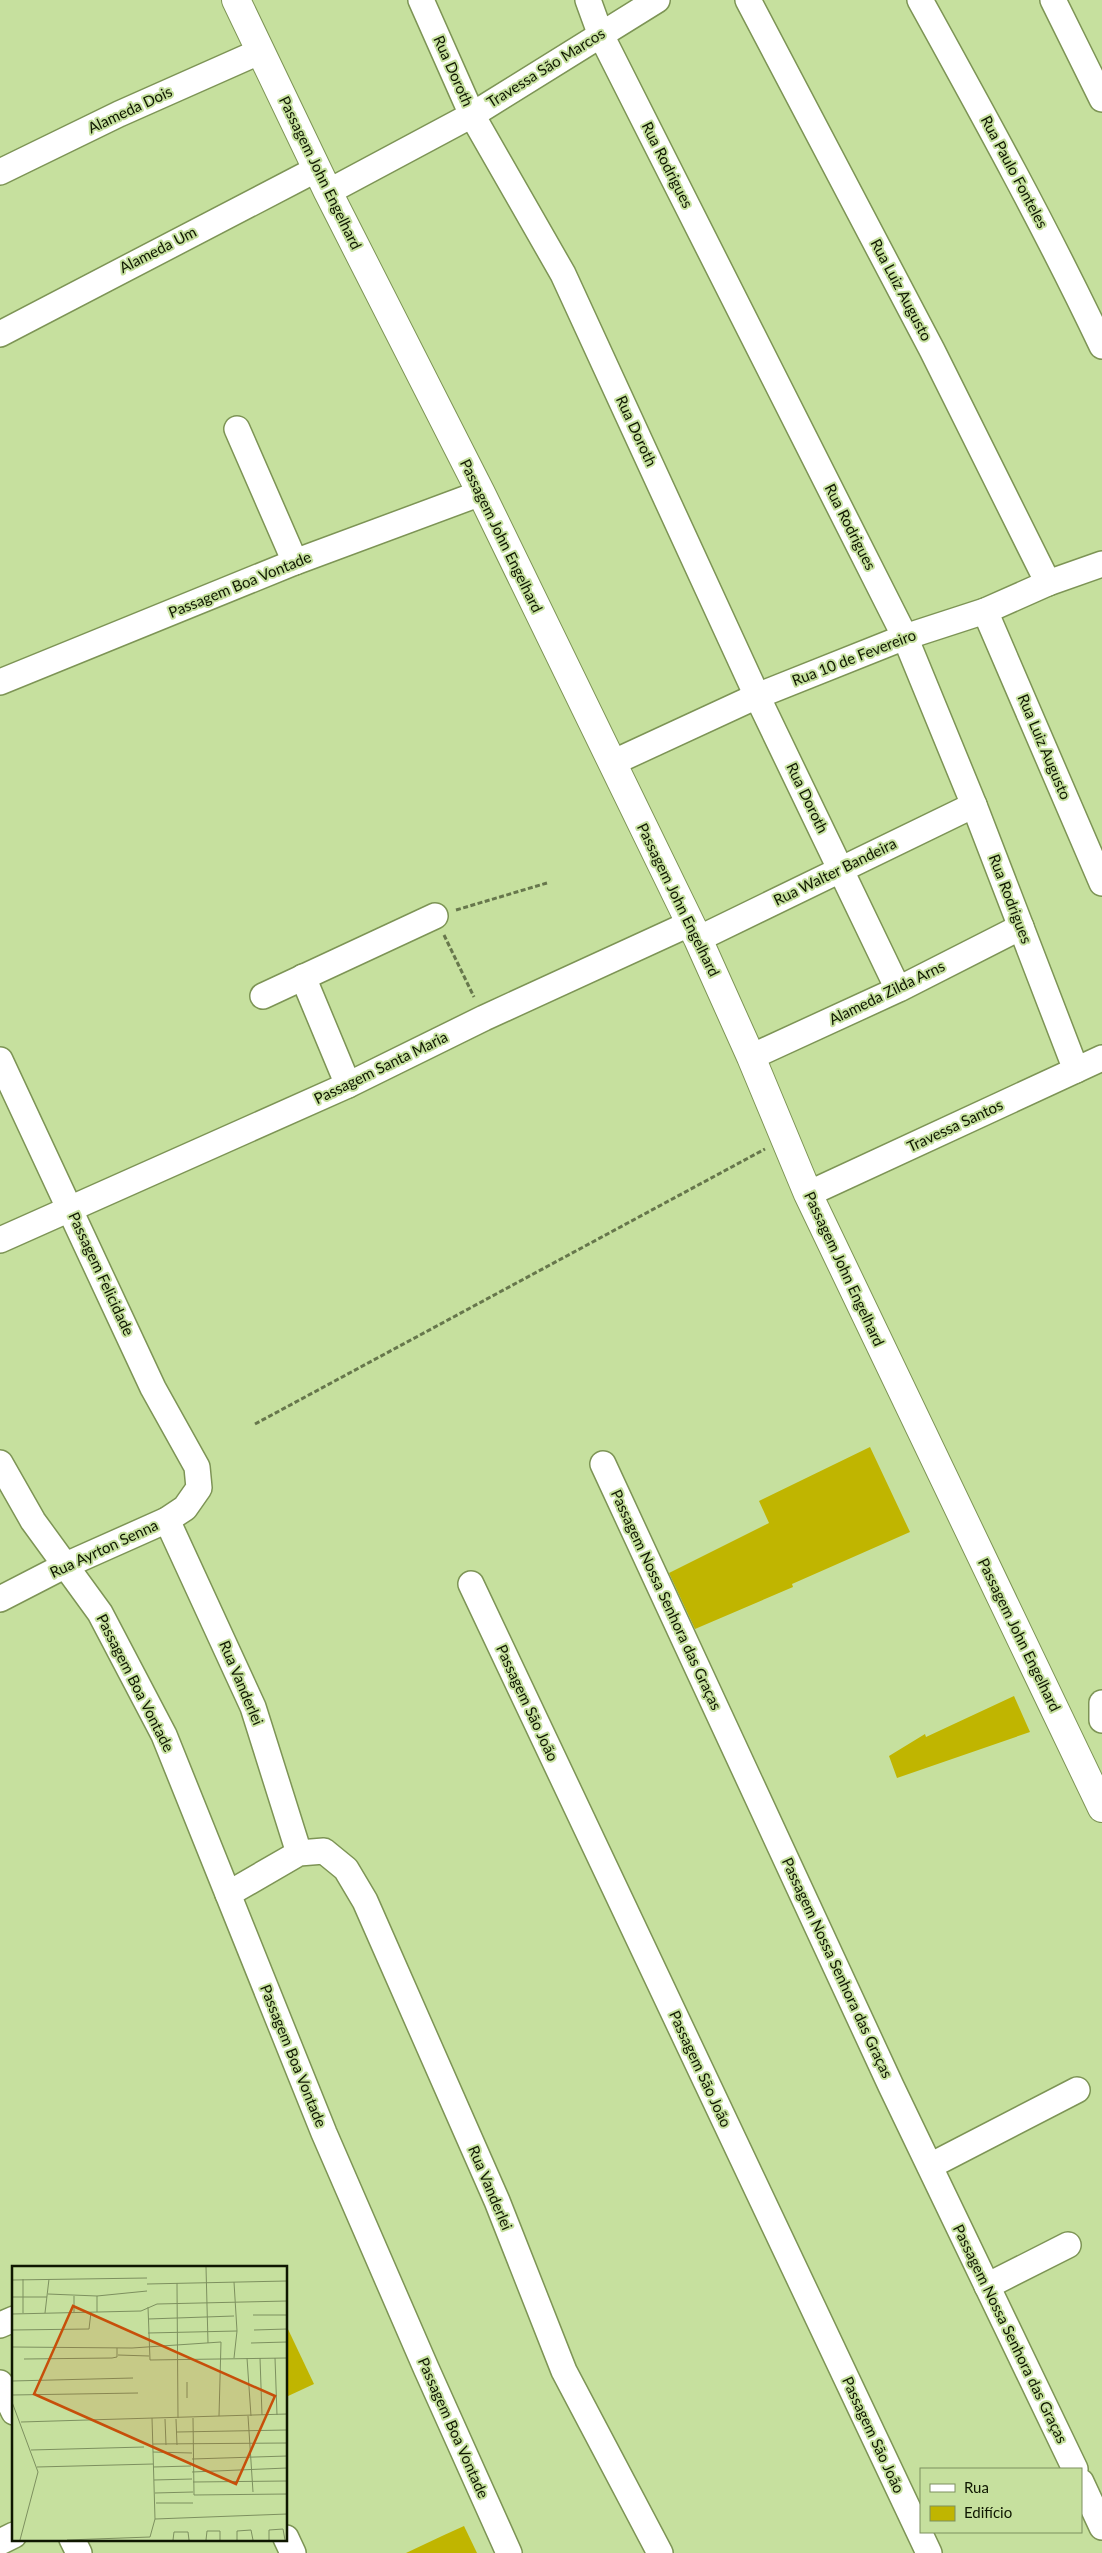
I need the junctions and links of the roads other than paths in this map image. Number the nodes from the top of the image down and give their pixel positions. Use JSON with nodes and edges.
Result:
{"nodes":[{"id":1,"x":236,"y":0,"type":"edge"},
{"id":2,"x":421,"y":0,"type":"edge"},
{"id":3,"x":588,"y":0,"type":"edge"},
{"id":4,"x":657,"y":0,"type":"edge"},
{"id":5,"x":748,"y":0,"type":"edge"},
{"id":6,"x":920,"y":0,"type":"edge"},
{"id":7,"x":1053,"y":0,"type":"edge"},
{"id":8,"x":600,"y":33,"type":"junction"},
{"id":9,"x":261,"y":50,"type":"junction"},
{"id":10,"x":1102,"y":99,"type":"edge"},
{"id":11,"x":472,"y":115,"type":"junction"},
{"id":12,"x":0,"y":172,"type":"edge"},
{"id":13,"x":323,"y":180,"type":"junction"},
{"id":14,"x":0,"y":334,"type":"edge"},
{"id":15,"x":1100,"y":336,"type":"edge"},
{"id":16,"x":237,"y":429,"type":"dead end"},
{"id":17,"x":481,"y":493,"type":"junction"},
{"id":18,"x":295,"y":562,"type":"junction"},
{"id":19,"x":1102,"y":564,"type":"edge"},
{"id":20,"x":1048,"y":583,"type":"junction"},
{"id":21,"x":985,"y":610,"type":"junction"},
{"id":22,"x":905,"y":637,"type":"junction"},
{"id":23,"x":0,"y":682,"type":"edge"},
{"id":24,"x":757,"y":696,"type":"junction"},
{"id":25,"x":612,"y":763,"type":"junction"},
{"id":26,"x":974,"y":805,"type":"junction"},
{"id":27,"x":842,"y":868,"type":"junction"},
{"id":28,"x":1102,"y":883,"type":"edge"},
{"id":29,"x":435,"y":916,"type":"road end"},
{"id":30,"x":1021,"y":927,"type":"junction"},
{"id":31,"x":693,"y":932,"type":"junction"},
{"id":32,"x":302,"y":977,"type":"junction"},
{"id":33,"x":898,"y":989,"type":"junction"},
{"id":34,"x":263,"y":996,"type":"dead end"},
{"id":35,"x":751,"y":1057,"type":"junction"},
{"id":36,"x":1102,"y":1058,"type":"edge"},
{"id":37,"x":0,"y":1060,"type":"edge"},
{"id":38,"x":1076,"y":1070,"type":"junction"},
{"id":39,"x":348,"y":1085,"type":"junction"},
{"id":40,"x":808,"y":1194,"type":"junction"},
{"id":41,"x":72,"y":1210,"type":"junction"},
{"id":42,"x":0,"y":1240,"type":"edge"},
{"id":43,"x":0,"y":1463,"type":"edge"},
{"id":44,"x":603,"y":1464,"type":"dead end"},
{"id":45,"x":199,"y":1488,"type":"joint"},
{"id":46,"x":167,"y":1520,"type":"junction"},
{"id":47,"x":66,"y":1565,"type":"junction"},
{"id":48,"x":471,"y":1584,"type":"dead end"},
{"id":49,"x":0,"y":1599,"type":"edge"},
{"id":50,"x":1102,"y":1703,"type":"edge"},
{"id":51,"x":1102,"y":1720,"type":"edge"},
{"id":52,"x":1102,"y":1808,"type":"edge"},
{"id":53,"x":299,"y":1853,"type":"junction"},
{"id":54,"x":228,"y":1894,"type":"junction"},
{"id":55,"x":1077,"y":2090,"type":"dead end"},
{"id":56,"x":930,"y":2166,"type":"junction"},
{"id":57,"x":1068,"y":2245,"type":"dead end"},
{"id":58,"x":987,"y":2286,"type":"junction"},
{"id":59,"x":12,"y":2320,"type":"edge"},
{"id":60,"x":0,"y":2325,"type":"edge"},
{"id":61,"x":0,"y":2383,"type":"edge"},
{"id":62,"x":12,"y":2408,"type":"edge"},
{"id":63,"x":1074,"y":2468,"type":"edge"},
{"id":64,"x":1082,"y":2484,"type":"edge"},
{"id":65,"x":1102,"y":2527,"type":"edge"},
{"id":66,"x":12,"y":2536,"type":"edge"},
{"id":67,"x":72,"y":2540,"type":"edge"},
{"id":68,"x":287,"y":2540,"type":"edge"},
{"id":69,"x":0,"y":2542,"type":"edge"},
{"id":70,"x":79,"y":2553,"type":"edge"},
{"id":71,"x":293,"y":2553,"type":"edge"},
{"id":72,"x":509,"y":2553,"type":"edge"},
{"id":73,"x":660,"y":2553,"type":"edge"},
{"id":74,"x":929,"y":2553,"type":"edge"}],
"edges":[{"from":1,"to":9,"type":"main road","name":"Passagem John Engelhard"},
{"from":2,"to":11,"type":"street","name":"Rua Doroth"},
{"from":3,"to":8,"type":"street","name":"Rua Rodrigues"},
{"from":4,"to":8,"type":"street","name":"Travessa São Marcos"},
{"from":5,"to":20,"type":"street","name":"Rua Luiz Augusto"},
{"from":6,"to":15,"type":"street","name":"Rua Paulo Fonteles"},
{"from":7,"to":10,"type":"street"},
{"from":8,"to":11,"type":"street","name":"Travessa São Marcos"},
{"from":8,"to":22,"type":"street","name":"Rua Rodrigues"},
{"from":9,"to":12,"type":"street","name":"Alameda Dois"},
{"from":9,"to":13,"type":"main road","name":"Passagem John Engelhard"},
{"from":11,"to":13,"type":"street","name":"Travessa São Marcos"},
{"from":11,"to":24,"type":"street","name":"Rua Doroth"},
{"from":13,"to":14,"type":"street","name":"Alameda Um"},
{"from":13,"to":17,"type":"main road","name":"Passagem John Engelhard"},
{"from":16,"to":18,"type":"street"},
{"from":17,"to":18,"type":"street","name":"Passagem Boa Vontade"},
{"from":17,"to":25,"type":"main road","name":"Passagem John Engelhard"},
{"from":18,"to":23,"type":"street","name":"Passagem Boa Vontade"},
{"from":19,"to":20,"type":"street","name":"Rua 10 de Fevereiro"},
{"from":20,"to":21,"type":"street","name":"Rua 10 de Fevereiro"},
{"from":21,"to":22,"type":"street","name":"Rua 10 de Fevereiro"},
{"from":21,"to":28,"type":"street","name":"Rua Luiz Augusto"},
{"from":22,"to":24,"type":"street","name":"Rua 10 de Fevereiro"},
{"from":22,"to":26,"type":"street","name":"Rua Rodrigues"},
{"from":24,"to":25,"type":"street","name":"Rua 10 de Fevereiro"},
{"from":24,"to":27,"type":"street","name":"Rua Doroth"},
{"from":25,"to":31,"type":"main road","name":"Passagem John Engelhard"},
{"from":26,"to":27,"type":"street","name":"Rua Walter Bandeira"},
{"from":26,"to":30,"type":"street","name":"Rua Rodrigues"},
{"from":27,"to":31,"type":"street","name":"Rua Walter Bandeira"},
{"from":27,"to":33,"type":"street","name":"Rua Doroth"},
{"from":29,"to":32,"type":"street"},
{"from":30,"to":33,"type":"street","name":"Alameda Zilda Arns"},
{"from":30,"to":38,"type":"street","name":"Rua Rodrigues"},
{"from":31,"to":35,"type":"main road","name":"Passagem John Engelhard"},
{"from":31,"to":39,"type":"street","name":"Passagem Santa Maria"},
{"from":32,"to":34,"type":"street"},
{"from":32,"to":39,"type":"street"},
{"from":33,"to":35,"type":"street","name":"Alameda Zilda Arns"},
{"from":35,"to":40,"type":"main road","name":"Passagem John Engelhard"},
{"from":36,"to":38,"type":"street","name":"Travessa Santos"},
{"from":37,"to":41,"type":"street","name":"Passagem Felicidade"},
{"from":38,"to":40,"type":"street","name":"Travessa Santos"},
{"from":39,"to":41,"type":"street","name":"Passagem Santa Maria"},
{"from":40,"to":52,"type":"main road","name":"Passagem John Engelhard"},
{"from":41,"to":42,"type":"street","name":"Passagem Santa Maria"},
{"from":41,"to":45,"type":"street","name":"Passagem Felicidade"},
{"from":43,"to":47,"type":"street","name":"Passagem Boa Vontade"},
{"from":44,"to":56,"type":"street","name":"Passagem Nossa Senhora das Graças"},
{"from":45,"to":46,"type":"street","name":"Rua Ayrton Senna"},
{"from":46,"to":47,"type":"street","name":"Rua Ayrton Senna"},
{"from":46,"to":53,"type":"street","name":"Rua Vanderlei"},
{"from":47,"to":49,"type":"street","name":"Rua Ayrton Senna"},
{"from":47,"to":54,"type":"street","name":"Passagem Boa Vontade"},
{"from":48,"to":74,"type":"street","name":"Passagem São João"},
{"from":50,"to":51,"type":"street"},
{"from":53,"to":54,"type":"street","name":"Rua Vanderlei"},
{"from":53,"to":73,"type":"street","name":"Rua Vanderlei"},
{"from":54,"to":72,"type":"street","name":"Passagem Boa Vontade"},
{"from":55,"to":56,"type":"street"},
{"from":56,"to":58,"type":"street","name":"Passagem Nossa Senhora das Graças"},
{"from":57,"to":58,"type":"street"},
{"from":58,"to":63,"type":"street","name":"Passagem Nossa Senhora das Graças"},
{"from":59,"to":60,"type":"street"},
{"from":61,"to":62,"type":"street"},
{"from":64,"to":65,"type":"street"},
{"from":66,"to":69,"type":"street"},
{"from":67,"to":70,"type":"street"},
{"from":68,"to":71,"type":"street"}]}
